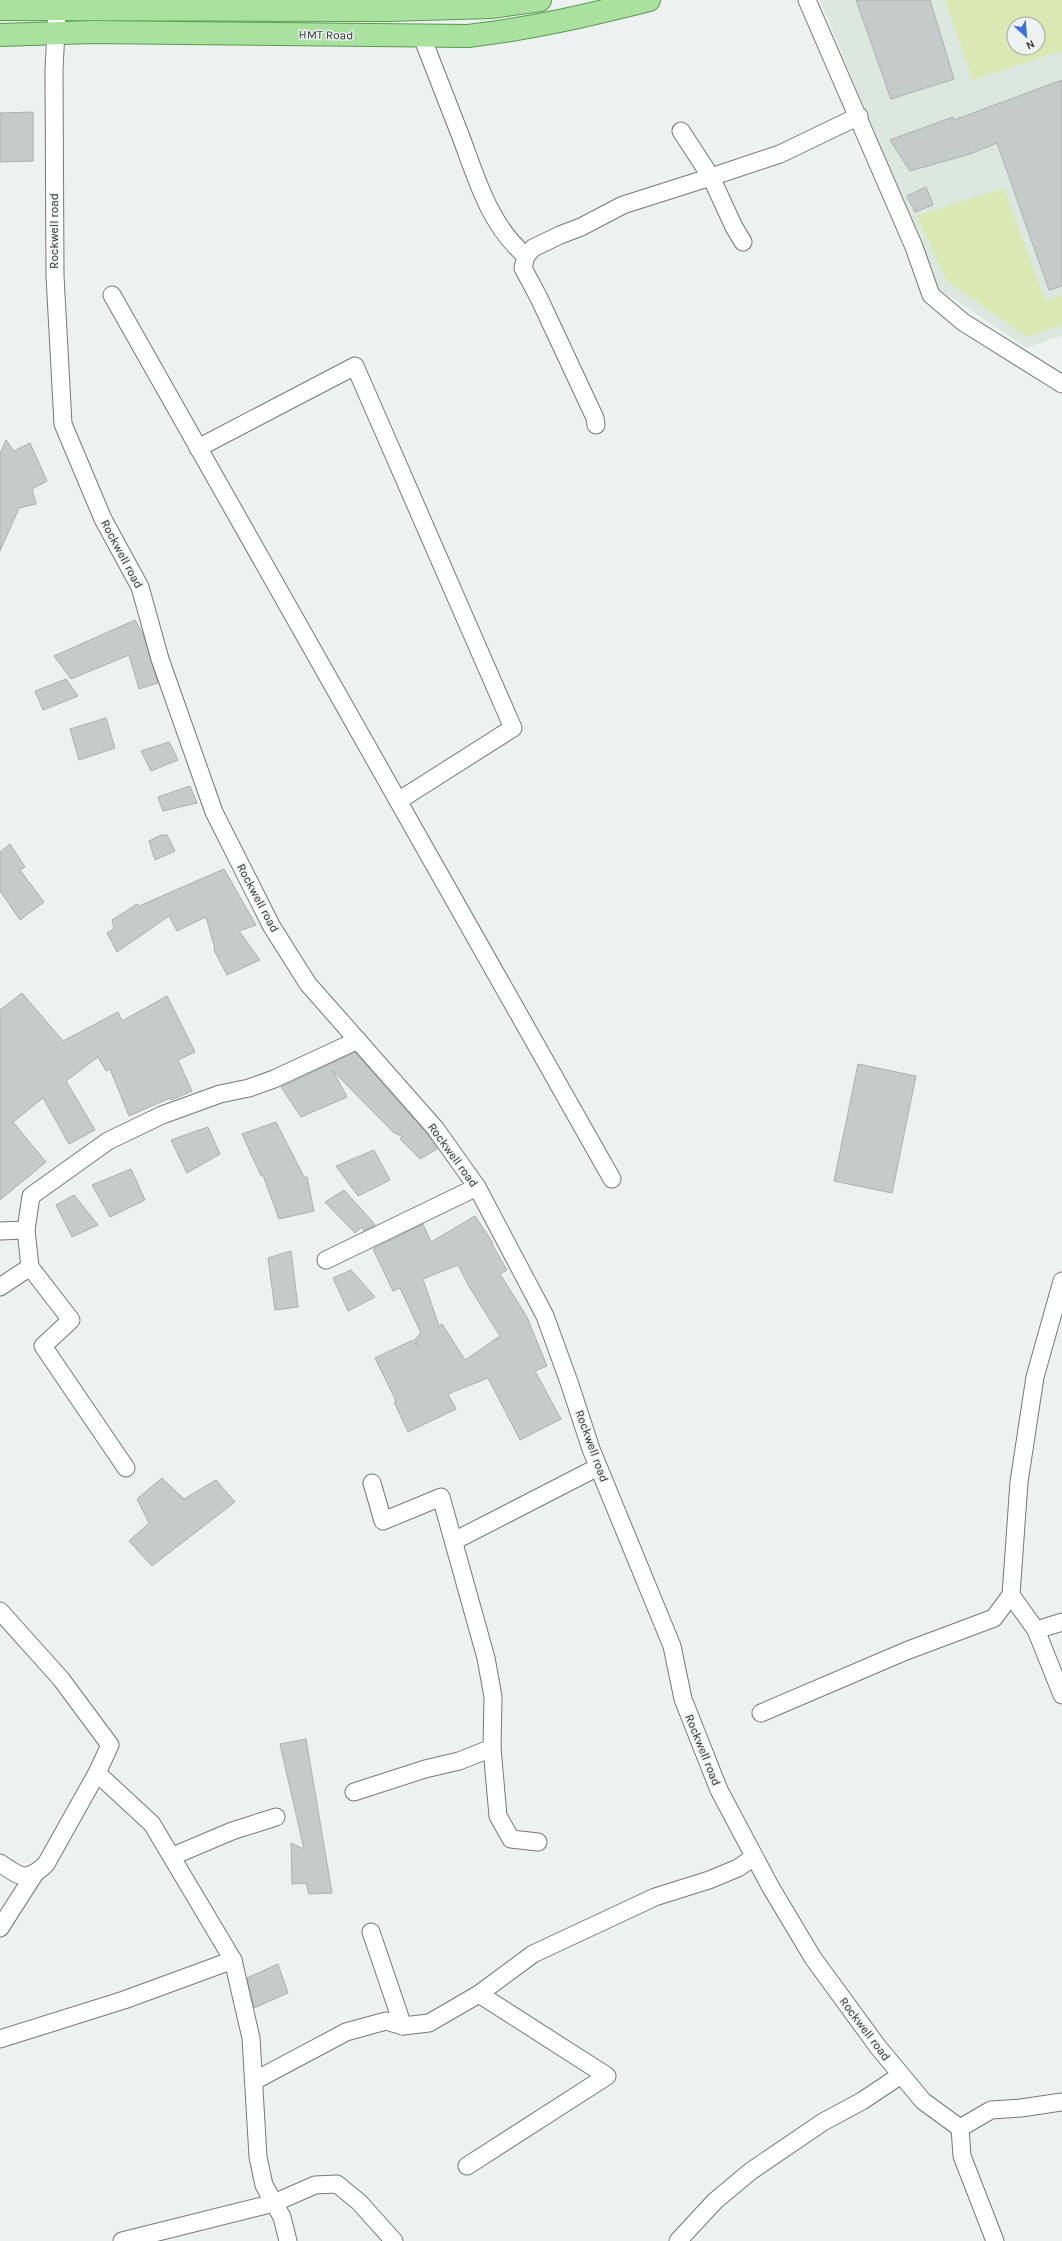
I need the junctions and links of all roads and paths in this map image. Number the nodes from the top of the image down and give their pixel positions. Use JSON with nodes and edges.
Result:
{"nodes":[{"id":1,"x":540,"y":0,"type":"edge"},
{"id":2,"x":649,"y":0,"type":"edge"},
{"id":3,"x":807,"y":0,"type":"edge"},
{"id":4,"x":0,"y":9,"type":"edge"},
{"id":5,"x":57,"y":9,"type":"junction"},
{"id":6,"x":56,"y":33,"type":"junction"},
{"id":7,"x":0,"y":35,"type":"edge"},
{"id":8,"x":422,"y":37,"type":"junction"},
{"id":9,"x":859,"y":116,"type":"junction"},
{"id":10,"x":681,"y":131,"type":"dead end"},
{"id":11,"x":711,"y":177,"type":"junction"},
{"id":12,"x":743,"y":242,"type":"dead end"},
{"id":13,"x":526,"y":256,"type":"junction"},
{"id":14,"x":112,"y":295,"type":"dead end"},
{"id":15,"x":1062,"y":384,"type":"edge"},
{"id":16,"x":596,"y":425,"type":"dead end"},
{"id":17,"x":198,"y":448,"type":"junction"},
{"id":18,"x":398,"y":801,"type":"junction"},
{"id":19,"x":358,"y":1040,"type":"junction"},
{"id":20,"x":612,"y":1179,"type":"dead end"},
{"id":21,"x":477,"y":1187,"type":"junction"},
{"id":22,"x":26,"y":1230,"type":"junction"},
{"id":23,"x":0,"y":1231,"type":"edge"},
{"id":24,"x":326,"y":1260,"type":"dead end"},
{"id":25,"x":30,"y":1267,"type":"junction"},
{"id":26,"x":1062,"y":1281,"type":"edge"},
{"id":27,"x":0,"y":1287,"type":"edge"},
{"id":28,"x":126,"y":1468,"type":"dead end"},
{"id":29,"x":598,"y":1468,"type":"junction"},
{"id":30,"x":372,"y":1483,"type":"dead end"},
{"id":31,"x":454,"y":1541,"type":"junction"},
{"id":32,"x":1011,"y":1595,"type":"junction"},
{"id":33,"x":0,"y":1611,"type":"edge"},
{"id":34,"x":1062,"y":1622,"type":"edge"},
{"id":35,"x":1036,"y":1630,"type":"junction"},
{"id":36,"x":1062,"y":1695,"type":"edge"},
{"id":37,"x":761,"y":1713,"type":"dead end"},
{"id":38,"x":492,"y":1748,"type":"junction"},
{"id":39,"x":98,"y":1773,"type":"junction"},
{"id":40,"x":354,"y":1792,"type":"dead end"},
{"id":41,"x":276,"y":1817,"type":"dead end"},
{"id":42,"x":538,"y":1842,"type":"dead end"},
{"id":43,"x":173,"y":1856,"type":"junction"},
{"id":44,"x":754,"y":1857,"type":"junction"},
{"id":45,"x":0,"y":1863,"type":"edge"},
{"id":46,"x":34,"y":1875,"type":"junction"},
{"id":47,"x":0,"y":1928,"type":"edge"},
{"id":48,"x":372,"y":1932,"type":"dead end"},
{"id":49,"x":233,"y":1960,"type":"junction"},
{"id":50,"x":479,"y":1994,"type":"junction"},
{"id":51,"x":403,"y":2026,"type":"junction"},
{"id":52,"x":0,"y":2039,"type":"edge"},
{"id":53,"x":901,"y":2075,"type":"junction"},
{"id":54,"x":254,"y":2081,"type":"junction"},
{"id":55,"x":1062,"y":2102,"type":"edge"},
{"id":56,"x":960,"y":2128,"type":"junction"},
{"id":57,"x":467,"y":2166,"type":"dead end"},
{"id":58,"x":274,"y":2203,"type":"junction"},
{"id":59,"x":122,"y":2241,"type":"edge"},
{"id":60,"x":288,"y":2241,"type":"edge"},
{"id":61,"x":394,"y":2241,"type":"edge"},
{"id":62,"x":678,"y":2241,"type":"edge"},
{"id":63,"x":995,"y":2241,"type":"edge"}],
"edges":[{"from":1,"to":5,"type":"main road","name":"HMT Road"},
{"from":2,"to":8,"type":"main road","name":"HMT Road"},
{"from":3,"to":9,"type":"street"},
{"from":4,"to":5,"type":"main road","name":"HMT Road"},
{"from":5,"to":6,"type":"street","name":"Rockwell road"},
{"from":6,"to":7,"type":"main road","name":"HMT Road"},
{"from":6,"to":8,"type":"main road","name":"HMT Road"},
{"from":6,"to":19,"type":"street","name":"Rockwell road"},
{"from":8,"to":13,"type":"street"},
{"from":9,"to":11,"type":"street"},
{"from":9,"to":15,"type":"street"},
{"from":10,"to":11,"type":"street"},
{"from":11,"to":12,"type":"street"},
{"from":11,"to":13,"type":"street"},
{"from":13,"to":16,"type":"street"},
{"from":14,"to":17,"type":"street"},
{"from":17,"to":18,"type":"street"},
{"from":17,"to":18,"type":"street"},
{"from":18,"to":20,"type":"street"},
{"from":19,"to":21,"type":"street","name":"Rockwell road"},
{"from":19,"to":22,"type":"street"},
{"from":21,"to":24,"type":"street"},
{"from":21,"to":29,"type":"street","name":"Rockwell road"},
{"from":22,"to":23,"type":"street"},
{"from":22,"to":25,"type":"street"},
{"from":25,"to":27,"type":"street"},
{"from":25,"to":28,"type":"street"},
{"from":26,"to":32,"type":"street"},
{"from":29,"to":31,"type":"street"},
{"from":29,"to":44,"type":"street","name":"Rockwell road"},
{"from":30,"to":31,"type":"street"},
{"from":31,"to":38,"type":"street"},
{"from":32,"to":35,"type":"street"},
{"from":32,"to":37,"type":"street"},
{"from":33,"to":39,"type":"street"},
{"from":34,"to":35,"type":"street"},
{"from":35,"to":36,"type":"street"},
{"from":38,"to":40,"type":"street"},
{"from":38,"to":42,"type":"street"},
{"from":39,"to":43,"type":"street"},
{"from":39,"to":46,"type":"street"},
{"from":41,"to":43,"type":"street"},
{"from":43,"to":49,"type":"street"},
{"from":44,"to":50,"type":"street"},
{"from":44,"to":53,"type":"street","name":"Rockwell road"},
{"from":45,"to":46,"type":"street"},
{"from":46,"to":47,"type":"street"},
{"from":48,"to":51,"type":"street"},
{"from":49,"to":52,"type":"street"},
{"from":49,"to":54,"type":"street"},
{"from":50,"to":51,"type":"street"},
{"from":50,"to":57,"type":"street"},
{"from":51,"to":54,"type":"street"},
{"from":53,"to":56,"type":"street","name":"Rockwell road"},
{"from":53,"to":62,"type":"street"},
{"from":54,"to":58,"type":"street"},
{"from":55,"to":56,"type":"street"},
{"from":56,"to":63,"type":"street"},
{"from":58,"to":59,"type":"street"},
{"from":58,"to":60,"type":"street"},
{"from":58,"to":61,"type":"street"}]}
